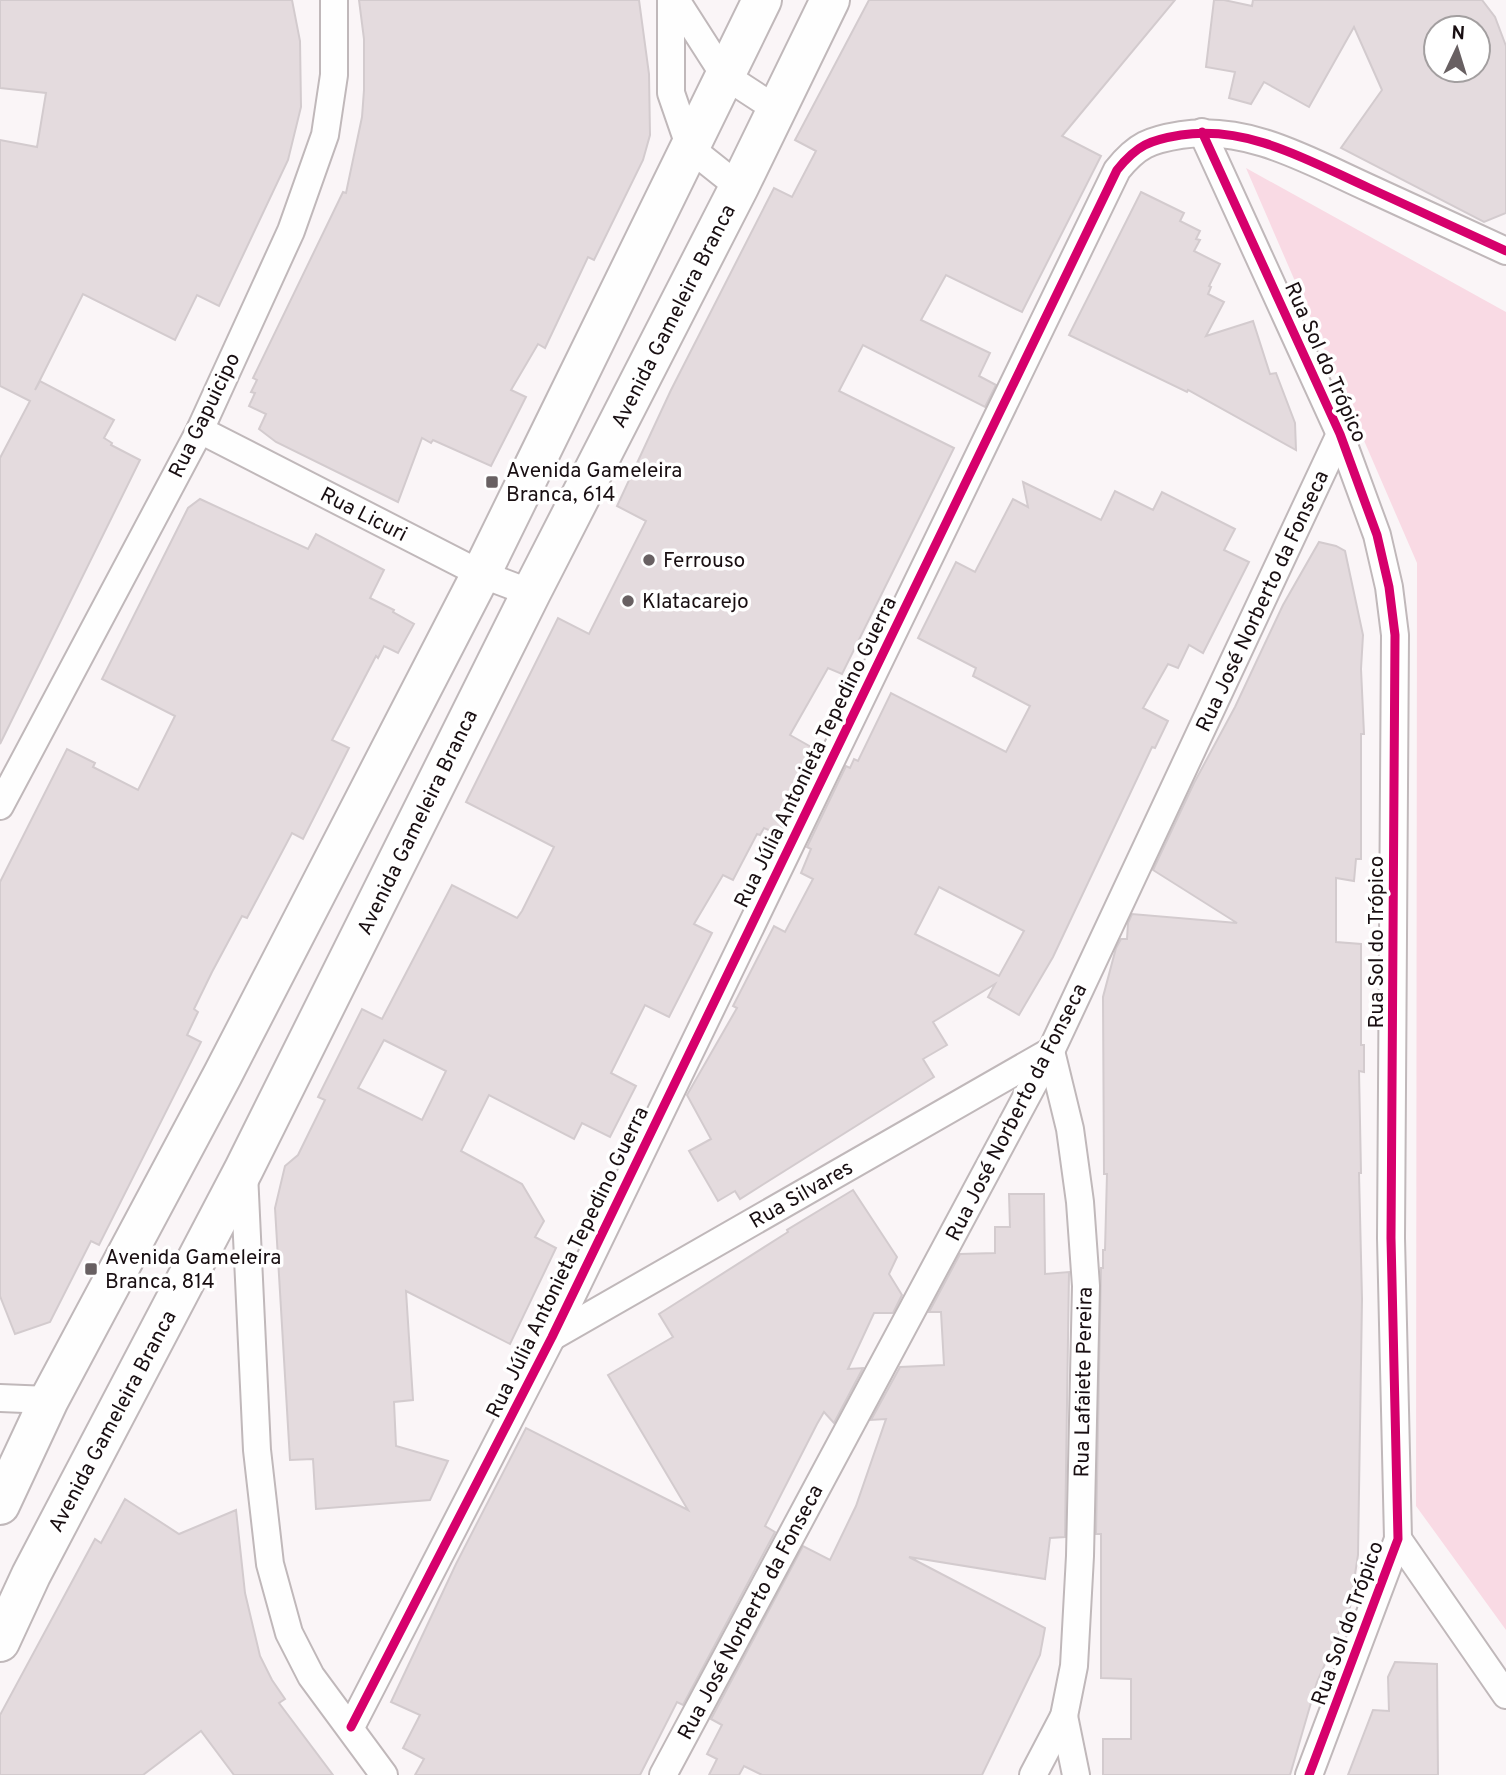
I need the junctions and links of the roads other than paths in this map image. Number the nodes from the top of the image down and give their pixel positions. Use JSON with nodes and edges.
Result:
{"nodes":[{"id":1,"x":334,"y":0,"type":"edge"},
{"id":2,"x":671,"y":0,"type":"edge"},
{"id":3,"x":677,"y":0,"type":"edge"},
{"id":4,"x":762,"y":0,"type":"edge"},
{"id":5,"x":830,"y":0,"type":"edge"},
{"id":6,"x":724,"y":75,"type":"junction"},
{"id":7,"x":776,"y":109,"type":"junction"},
{"id":8,"x":1202,"y":132,"type":"junction"},
{"id":9,"x":690,"y":148,"type":"junction"},
{"id":10,"x":739,"y":187,"type":"junction"},
{"id":11,"x":1506,"y":251,"type":"edge"},
{"id":12,"x":200,"y":430,"type":"junction"},
{"id":13,"x":1340,"y":434,"type":"junction"},
{"id":14,"x":481,"y":574,"type":"junction"},
{"id":15,"x":531,"y":593,"type":"junction"},
{"id":16,"x":0,"y":806,"type":"edge"},
{"id":17,"x":1051,"y":1051,"type":"junction"},
{"id":18,"x":223,"y":1074,"type":"junction"},
{"id":19,"x":276,"y":1105,"type":"junction"},
{"id":20,"x":244,"y":1169,"type":"junction"},
{"id":21,"x":552,"y":1337,"type":"junction"},
{"id":22,"x":0,"y":1398,"type":"edge"},
{"id":23,"x":49,"y":1399,"type":"junction"},
{"id":24,"x":0,"y":1505,"type":"edge"},
{"id":25,"x":1398,"y":1539,"type":"junction"},
{"id":26,"x":0,"y":1643,"type":"edge"},
{"id":27,"x":1506,"y":1695,"type":"edge"},
{"id":28,"x":1064,"y":1716,"type":"junction"},
{"id":29,"x":351,"y":1727,"type":"junction"},
{"id":30,"x":384,"y":1775,"type":"edge"},
{"id":31,"x":663,"y":1775,"type":"edge"},
{"id":32,"x":1033,"y":1775,"type":"edge"},
{"id":33,"x":1076,"y":1775,"type":"edge"},
{"id":34,"x":1310,"y":1775,"type":"edge"}],
"edges":[{"from":1,"to":12,"type":"street","name":"Rua Gapuicipo"},
{"from":2,"to":9,"type":"street"},
{"from":3,"to":6,"type":"street"},
{"from":4,"to":6,"type":"main road"},
{"from":5,"to":7,"type":"main road","name":"Avenida Gameleira Branca"},
{"from":6,"to":7,"type":"street"},
{"from":6,"to":9,"type":"main road"},
{"from":7,"to":10,"type":"main road","name":"Avenida Gameleira Branca"},
{"from":8,"to":11,"type":"street","name":"Rua Júlia Antonieta Tepedino Guerra"},
{"from":8,"to":13,"type":"street","name":"Rua Sol do Trópico"},
{"from":8,"to":21,"type":"street","name":"Rua Júlia Antonieta Tepedino Guerra"},
{"from":9,"to":10,"type":"street"},
{"from":9,"to":14,"type":"main road"},
{"from":10,"to":15,"type":"main road","name":"Avenida Gameleira Branca"},
{"from":12,"to":14,"type":"street","name":"Rua Licuri"},
{"from":12,"to":16,"type":"street","name":"Rua Gapuicipo"},
{"from":13,"to":17,"type":"street","name":"Rua José Norberto da Fonseca"},
{"from":13,"to":25,"type":"street","name":"Rua Sol do Trópico"},
{"from":14,"to":15,"type":"street","name":"Rua Licuri"},
{"from":14,"to":18,"type":"main road"},
{"from":15,"to":19,"type":"main road","name":"Avenida Gameleira Branca"},
{"from":17,"to":21,"type":"street","name":"Rua Silvares"},
{"from":17,"to":28,"type":"street","name":"Rua Lafaiete Pereira"},
{"from":17,"to":31,"type":"street","name":"Rua José Norberto da Fonseca"},
{"from":18,"to":19,"type":"main road"},
{"from":18,"to":23,"type":"main road"},
{"from":19,"to":20,"type":"main road","name":"Avenida Gameleira Branca"},
{"from":20,"to":26,"type":"main road","name":"Avenida Gameleira Branca"},
{"from":20,"to":29,"type":"street"},
{"from":21,"to":29,"type":"street","name":"Rua Júlia Antonieta Tepedino Guerra"},
{"from":22,"to":23,"type":"street"},
{"from":23,"to":24,"type":"main road"},
{"from":25,"to":27,"type":"street"},
{"from":25,"to":34,"type":"street","name":"Rua Sol do Trópico"},
{"from":28,"to":32,"type":"street"},
{"from":28,"to":33,"type":"street"},
{"from":29,"to":30,"type":"street"}]}
